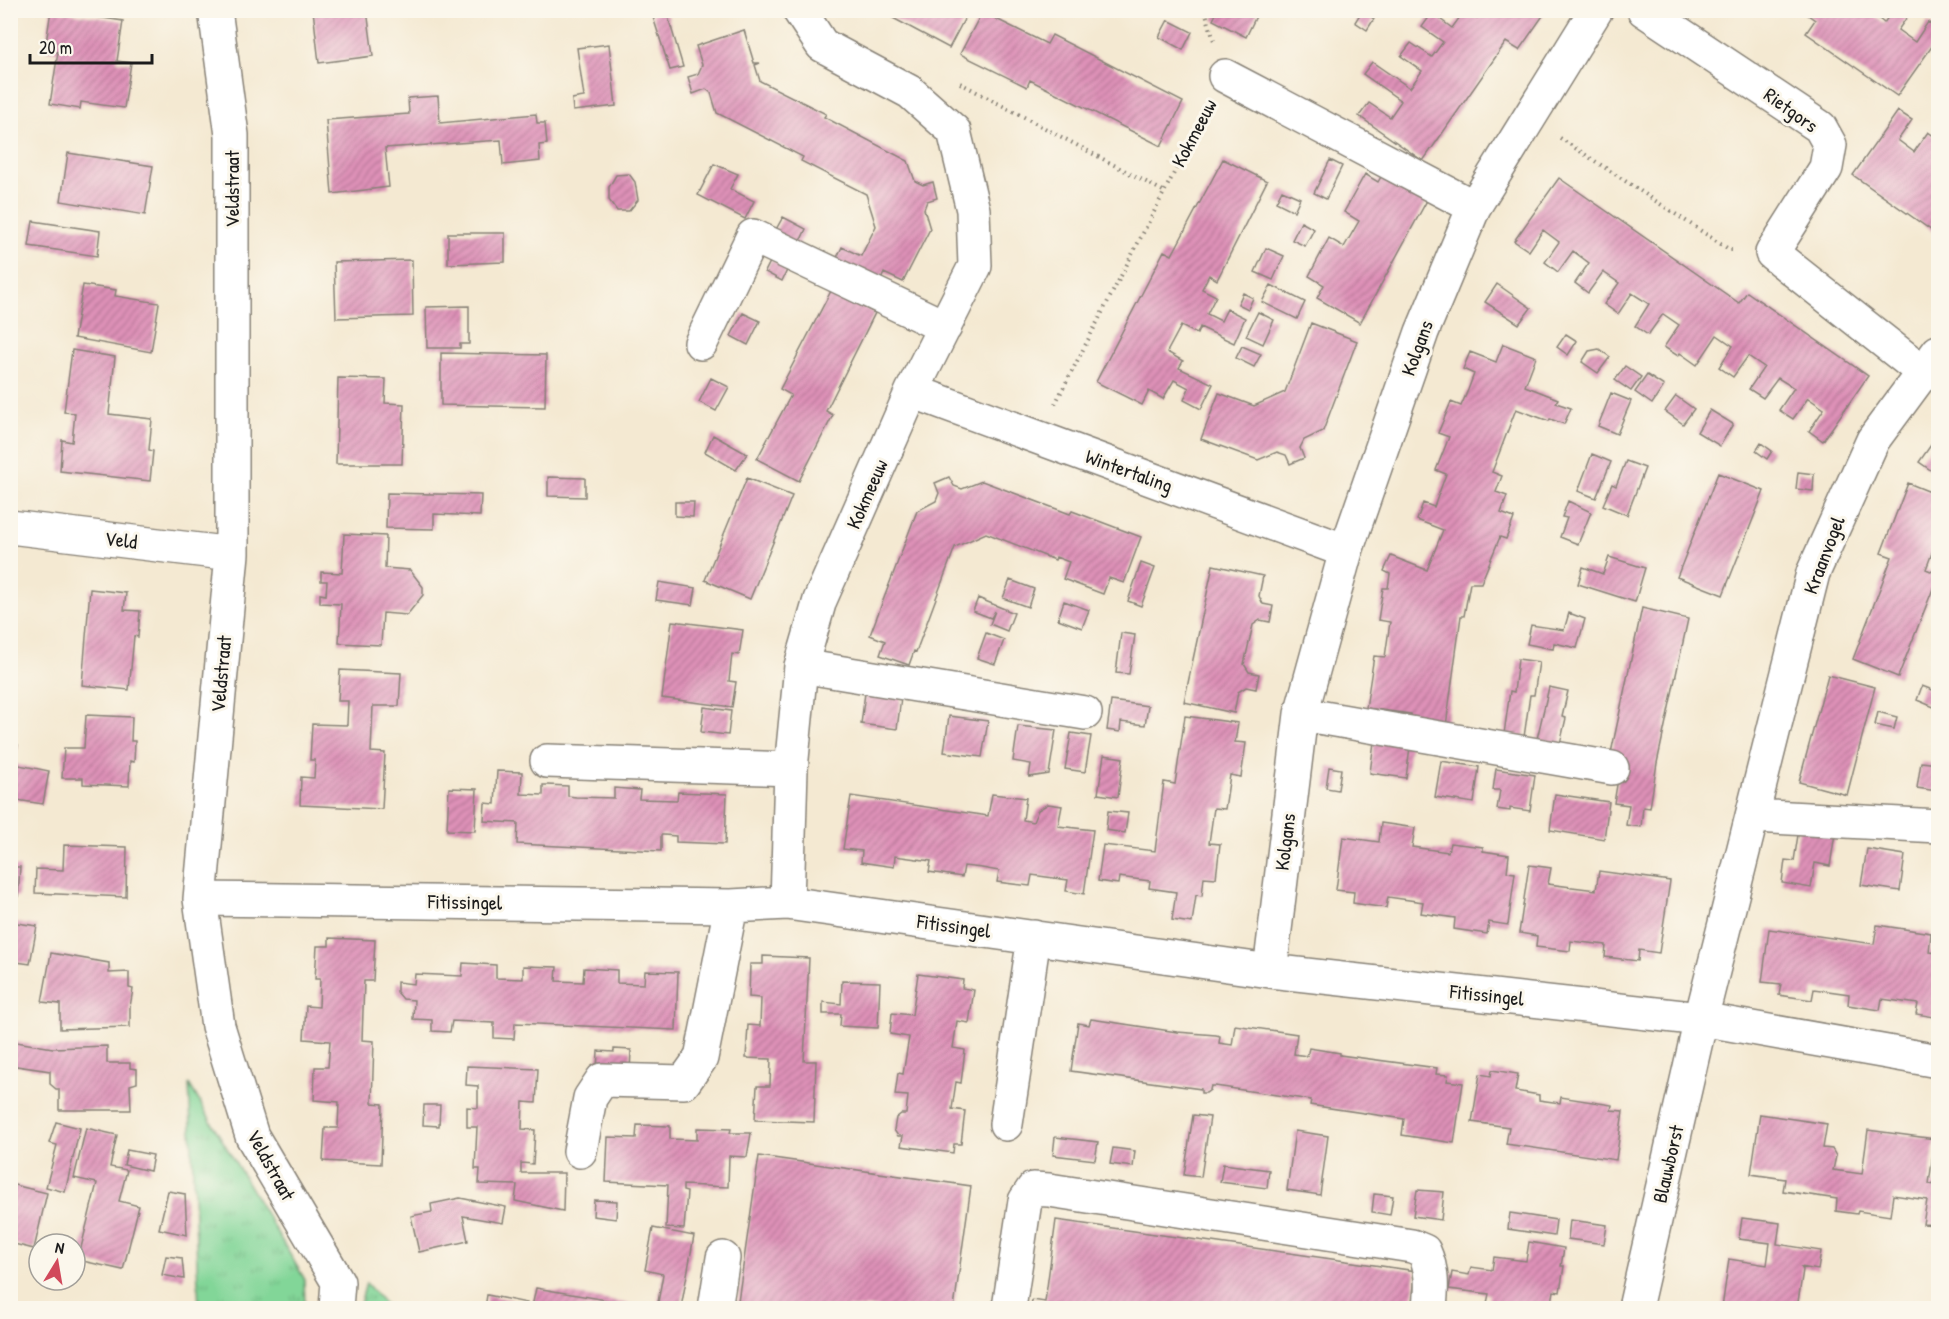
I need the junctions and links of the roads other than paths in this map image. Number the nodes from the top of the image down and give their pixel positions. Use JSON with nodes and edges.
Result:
{"nodes":[{"id":1,"x":215,"y":10,"type":"edge"},
{"id":2,"x":799,"y":10,"type":"edge"},
{"id":3,"x":1596,"y":10,"type":"edge"},
{"id":4,"x":1644,"y":10,"type":"edge"},
{"id":5,"x":1225,"y":75,"type":"road end"},
{"id":6,"x":1474,"y":207,"type":"junction"},
{"id":7,"x":945,"y":327,"type":"junction"},
{"id":8,"x":701,"y":343,"type":"dead end"},
{"id":9,"x":1931,"y":362,"type":"edge"},
{"id":10,"x":912,"y":391,"type":"junction"},
{"id":11,"x":10,"y":527,"type":"edge"},
{"id":12,"x":1346,"y":551,"type":"junction"},
{"id":13,"x":232,"y":554,"type":"junction"},
{"id":14,"x":801,"y":666,"type":"junction"},
{"id":15,"x":1085,"y":713,"type":"dead end"},
{"id":16,"x":1300,"y":714,"type":"junction"},
{"id":17,"x":548,"y":762,"type":"dead end"},
{"id":18,"x":1612,"y":768,"type":"dead end"},
{"id":19,"x":791,"y":769,"type":"junction"},
{"id":20,"x":1753,"y":816,"type":"junction"},
{"id":21,"x":1938,"y":826,"type":"edge"},
{"id":22,"x":200,"y":899,"type":"junction"},
{"id":23,"x":787,"y":903,"type":"junction"},
{"id":24,"x":731,"y":906,"type":"junction"},
{"id":25,"x":1034,"y":937,"type":"junction"},
{"id":26,"x":1270,"y":971,"type":"junction"},
{"id":27,"x":1701,"y":1019,"type":"junction"},
{"id":28,"x":1938,"y":1061,"type":"edge"},
{"id":29,"x":1006,"y":1124,"type":"dead end"},
{"id":30,"x":580,"y":1151,"type":"dead end"},
{"id":31,"x":723,"y":1258,"type":"dead end"},
{"id":32,"x":336,"y":1308,"type":"edge"},
{"id":33,"x":715,"y":1308,"type":"edge"},
{"id":34,"x":1010,"y":1308,"type":"edge"},
{"id":35,"x":1430,"y":1308,"type":"edge"},
{"id":36,"x":1635,"y":1308,"type":"edge"}],
"edges":[{"from":1,"to":13,"type":"street","name":"Veldstraat"},
{"from":2,"to":7,"type":"street","name":"Kokmeeuw"},
{"from":3,"to":6,"type":"street","name":"Kolgans"},
{"from":4,"to":9,"type":"street","name":"Rietgors"},
{"from":5,"to":6,"type":"street"},
{"from":6,"to":12,"type":"street","name":"Kolgans"},
{"from":7,"to":8,"type":"street"},
{"from":7,"to":10,"type":"street","name":"Kokmeeuw"},
{"from":9,"to":20,"type":"street","name":"Kraanvogel"},
{"from":10,"to":12,"type":"street","name":"Wintertaling"},
{"from":10,"to":14,"type":"street","name":"Kokmeeuw"},
{"from":11,"to":13,"type":"street","name":"Veld"},
{"from":12,"to":16,"type":"street","name":"Kolgans"},
{"from":13,"to":22,"type":"street","name":"Veldstraat"},
{"from":14,"to":15,"type":"street"},
{"from":14,"to":19,"type":"street","name":"Kokmeeuw"},
{"from":16,"to":18,"type":"street"},
{"from":16,"to":26,"type":"street","name":"Kolgans"},
{"from":17,"to":19,"type":"street"},
{"from":19,"to":23,"type":"street","name":"Kokmeeuw"},
{"from":20,"to":21,"type":"street"},
{"from":20,"to":27,"type":"street","name":"Kraanvogel"},
{"from":22,"to":24,"type":"street","name":"Fitissingel"},
{"from":22,"to":32,"type":"street","name":"Veldstraat"},
{"from":23,"to":24,"type":"street","name":"Fitissingel"},
{"from":23,"to":25,"type":"street","name":"Fitissingel"},
{"from":24,"to":30,"type":"street"},
{"from":25,"to":26,"type":"street","name":"Fitissingel"},
{"from":25,"to":29,"type":"street"},
{"from":26,"to":27,"type":"street","name":"Fitissingel"},
{"from":27,"to":28,"type":"street","name":"Fitissingel"},
{"from":27,"to":36,"type":"street","name":"Blauwborst"},
{"from":31,"to":33,"type":"street"},
{"from":34,"to":35,"type":"street"}]}
